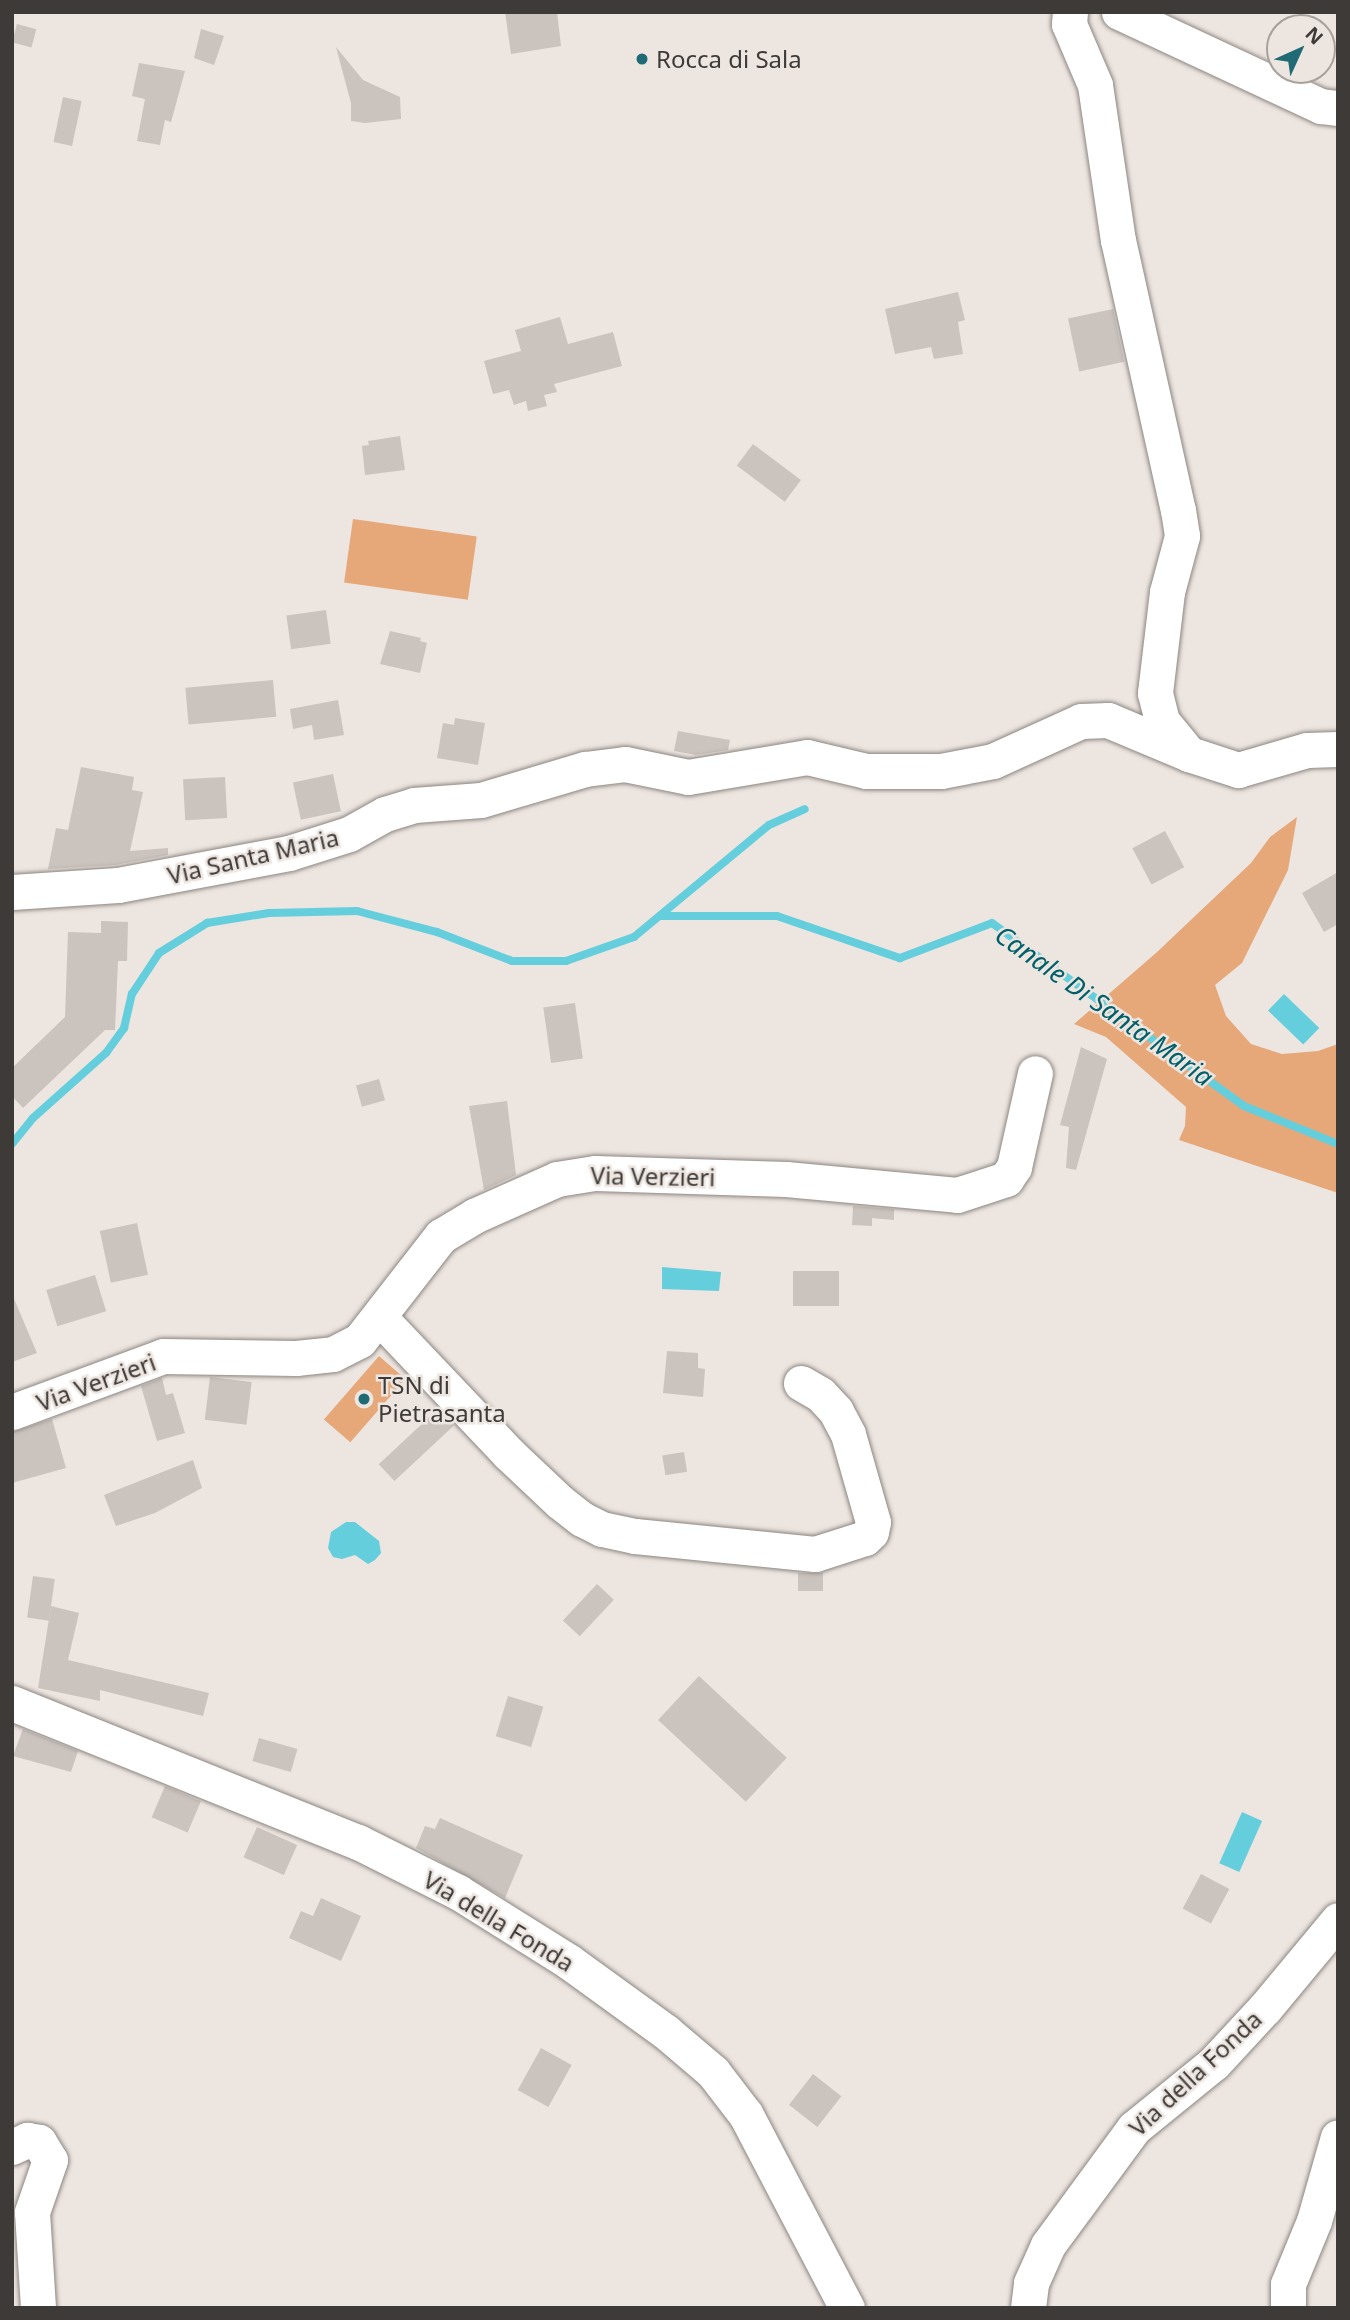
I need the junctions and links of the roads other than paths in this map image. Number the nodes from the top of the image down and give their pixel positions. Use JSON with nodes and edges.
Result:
{"nodes":[{"id":1,"x":1070,"y":12,"type":"edge"},
{"id":2,"x":1119,"y":12,"type":"edge"},
{"id":3,"x":1338,"y":108,"type":"edge"},
{"id":4,"x":1338,"y":749,"type":"edge"},
{"id":5,"x":1189,"y":754,"type":"junction"},
{"id":6,"x":12,"y":892,"type":"edge"},
{"id":7,"x":1035,"y":1073,"type":"dead end"},
{"id":8,"x":380,"y":1318,"type":"junction"},
{"id":9,"x":801,"y":1382,"type":"dead end"},
{"id":10,"x":12,"y":1412,"type":"edge"},
{"id":11,"x":12,"y":1703,"type":"edge"},
{"id":12,"x":1338,"y":1920,"type":"edge"},
{"id":13,"x":1338,"y":2137,"type":"edge"},
{"id":14,"x":12,"y":2147,"type":"edge"},
{"id":15,"x":38,"y":2308,"type":"edge"},
{"id":16,"x":847,"y":2308,"type":"edge"},
{"id":17,"x":1028,"y":2308,"type":"edge"},
{"id":18,"x":1288,"y":2308,"type":"edge"}],
"edges":[{"from":1,"to":5,"type":"street"},
{"from":2,"to":3,"type":"street"},
{"from":4,"to":5,"type":"street","name":"Via Santa Maria"},
{"from":5,"to":6,"type":"street","name":"Via Santa Maria"},
{"from":7,"to":8,"type":"street","name":"Via Verzieri"},
{"from":8,"to":9,"type":"street"},
{"from":8,"to":10,"type":"street","name":"Via Verzieri"},
{"from":11,"to":16,"type":"street","name":"Via della Fonda"},
{"from":12,"to":17,"type":"street","name":"Via della Fonda"},
{"from":13,"to":18,"type":"street"},
{"from":14,"to":15,"type":"street"}]}
